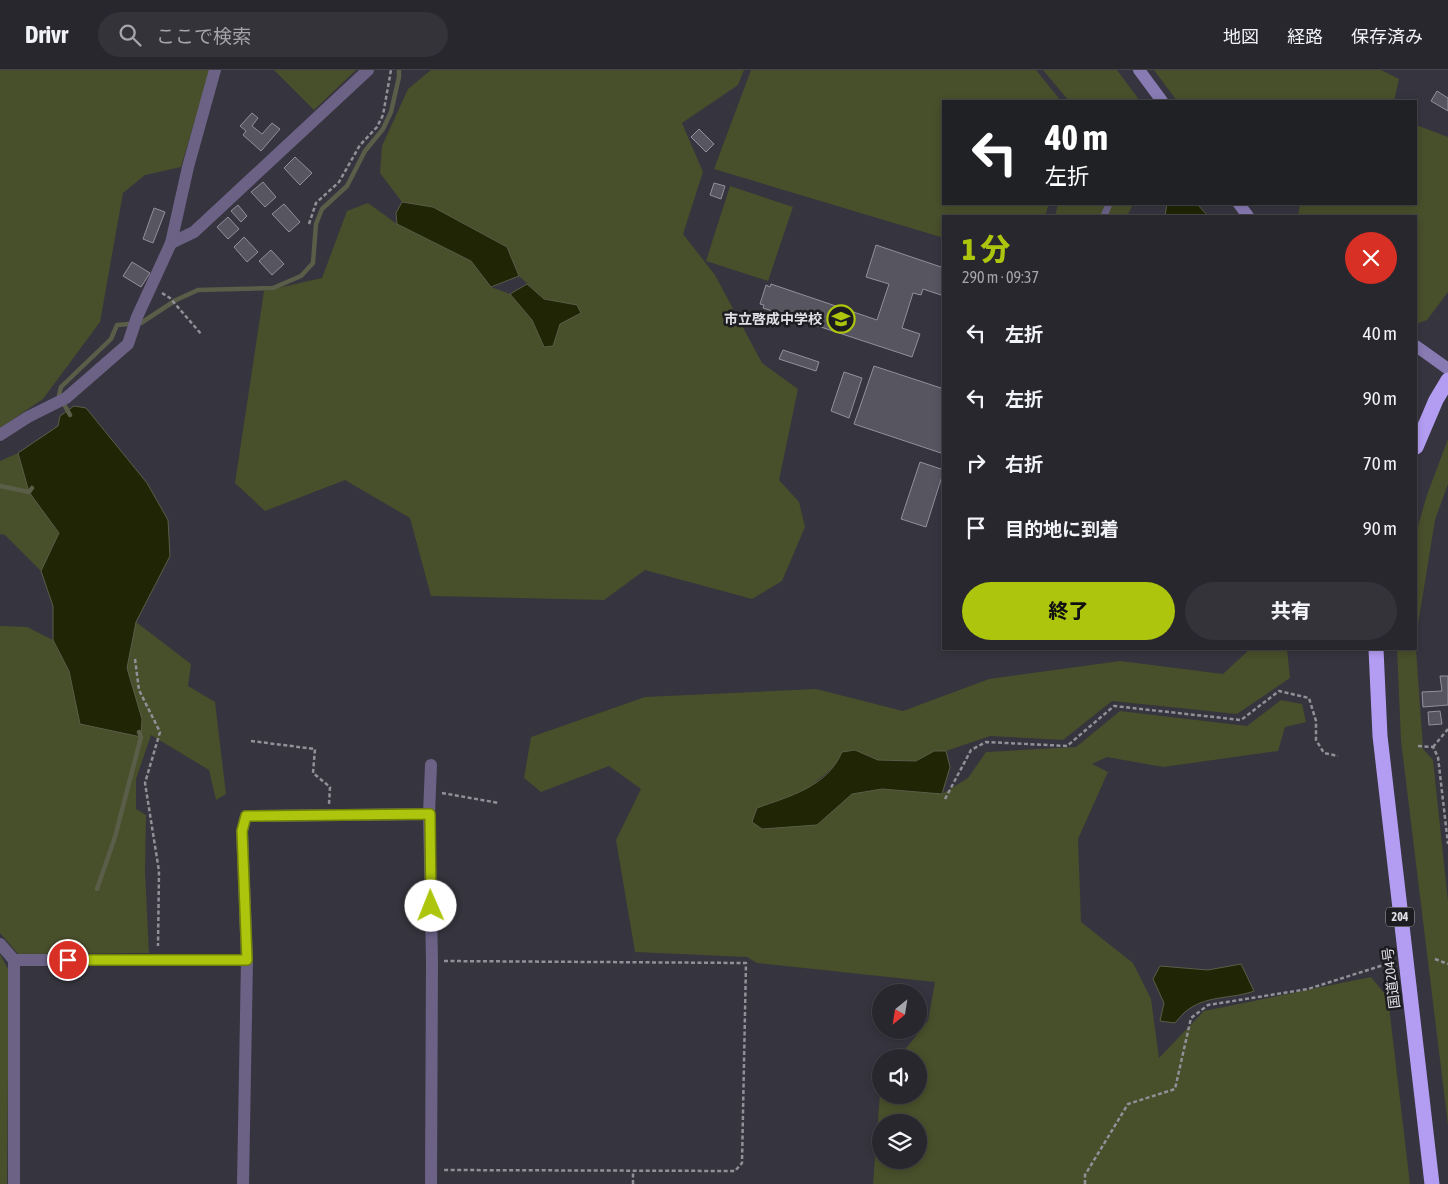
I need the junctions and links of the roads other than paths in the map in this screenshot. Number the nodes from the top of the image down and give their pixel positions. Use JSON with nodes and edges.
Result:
{"nodes":[{"id":1,"x":215,"y":70,"type":"edge"},
{"id":2,"x":368,"y":70,"type":"edge"},
{"id":3,"x":1138,"y":70,"type":"edge"},
{"id":4,"x":1159,"y":100,"type":"edge"},
{"id":5,"x":171,"y":243,"type":"junction"},
{"id":6,"x":1417,"y":347,"type":"edge"},
{"id":7,"x":1448,"y":369,"type":"edge"},
{"id":8,"x":1448,"y":380,"type":"edge"},
{"id":9,"x":0,"y":435,"type":"edge"},
{"id":10,"x":1417,"y":444,"type":"edge"},
{"id":11,"x":1376,"y":650,"type":"edge"},
{"id":12,"x":432,"y":765,"type":"dead end"},
{"id":13,"x":430,"y":814,"type":"junction"},
{"id":14,"x":0,"y":944,"type":"edge"},
{"id":15,"x":14,"y":960,"type":"junction"},
{"id":16,"x":247,"y":960,"type":"junction"},
{"id":17,"x":14,"y":1184,"type":"edge"},
{"id":18,"x":243,"y":1184,"type":"edge"},
{"id":19,"x":431,"y":1184,"type":"edge"},
{"id":20,"x":1432,"y":1184,"type":"edge"}],
"edges":[{"from":1,"to":5,"type":"street"},
{"from":2,"to":5,"type":"street"},
{"from":3,"to":4,"type":"street"},
{"from":5,"to":9,"type":"street"},
{"from":6,"to":7,"type":"street"},
{"from":8,"to":10,"type":"highway"},
{"from":11,"to":20,"type":"highway","name":"国道204号","number":"204"},
{"from":12,"to":13,"type":"street"},
{"from":13,"to":16,"type":"street"},
{"from":13,"to":19,"type":"street"},
{"from":14,"to":15,"type":"street"},
{"from":15,"to":16,"type":"street"},
{"from":15,"to":17,"type":"street"},
{"from":16,"to":18,"type":"street"}]}
